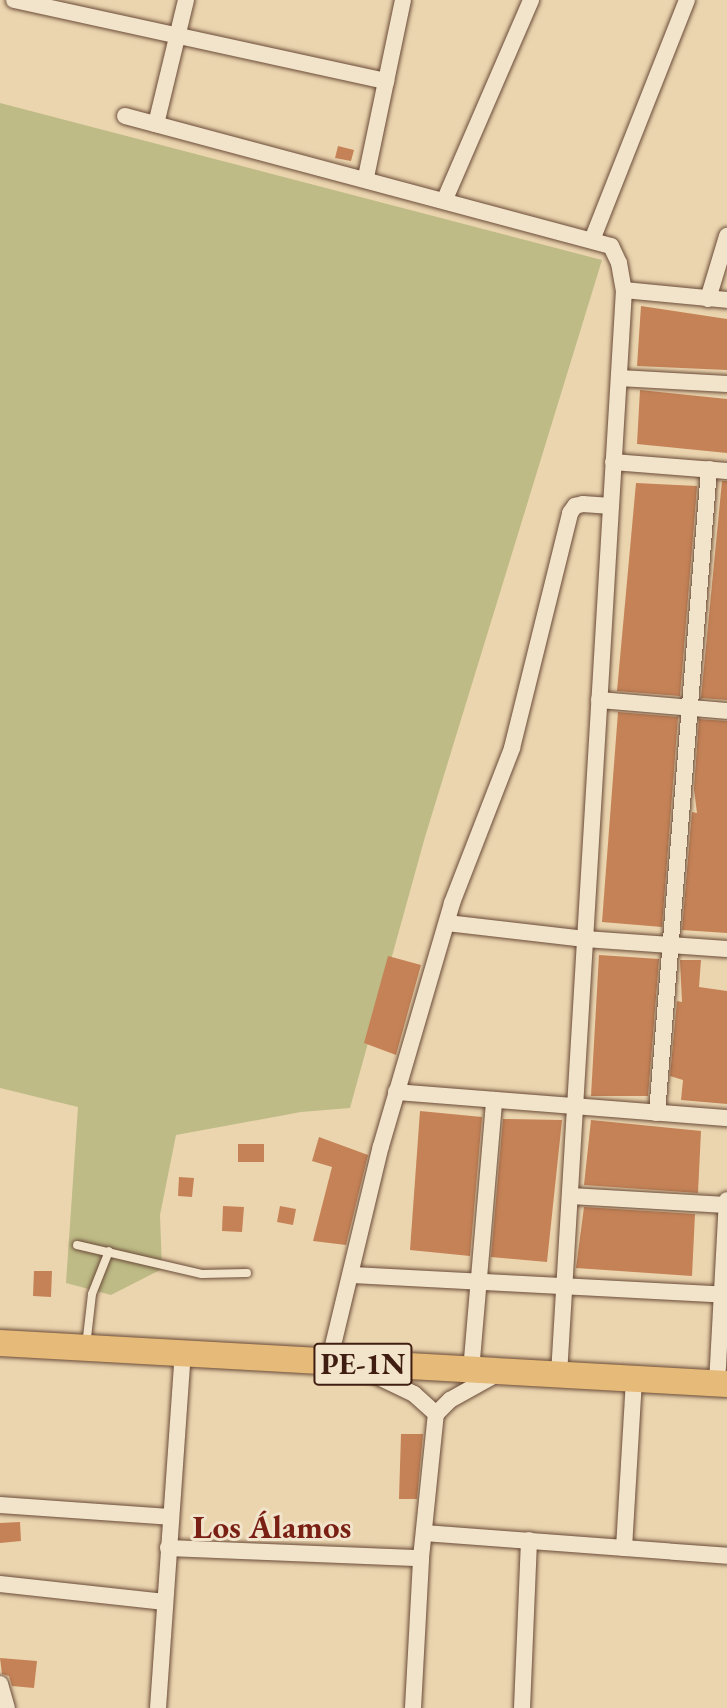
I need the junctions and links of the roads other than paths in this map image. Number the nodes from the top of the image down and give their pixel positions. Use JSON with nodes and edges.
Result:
{"nodes":[{"id":1,"x":14,"y":0,"type":"edge"},
{"id":2,"x":186,"y":0,"type":"edge"},
{"id":3,"x":403,"y":0,"type":"edge"},
{"id":4,"x":531,"y":0,"type":"edge"},
{"id":5,"x":687,"y":0,"type":"edge"},
{"id":6,"x":178,"y":36,"type":"junction"},
{"id":7,"x":386,"y":81,"type":"junction"},
{"id":8,"x":125,"y":116,"type":"dead end"},
{"id":9,"x":156,"y":124,"type":"junction"},
{"id":10,"x":366,"y":177,"type":"junction"},
{"id":11,"x":445,"y":199,"type":"junction"},
{"id":12,"x":727,"y":236,"type":"edge"},
{"id":13,"x":592,"y":240,"type":"junction"},
{"id":14,"x":624,"y":290,"type":"junction"},
{"id":15,"x":708,"y":299,"type":"junction"},
{"id":16,"x":727,"y":300,"type":"edge"},
{"id":17,"x":619,"y":378,"type":"junction"},
{"id":18,"x":727,"y":384,"type":"edge"},
{"id":19,"x":613,"y":462,"type":"junction"},
{"id":20,"x":709,"y":469,"type":"junction"},
{"id":21,"x":727,"y":471,"type":"edge"},
{"id":22,"x":611,"y":506,"type":"junction"},
{"id":23,"x":599,"y":701,"type":"junction"},
{"id":24,"x":688,"y":708,"type":"junction"},
{"id":25,"x":727,"y":710,"type":"edge"},
{"id":26,"x":447,"y":923,"type":"junction"},
{"id":27,"x":585,"y":939,"type":"junction"},
{"id":28,"x":673,"y":945,"type":"junction"},
{"id":29,"x":727,"y":948,"type":"edge"},
{"id":30,"x":396,"y":1092,"type":"junction"},
{"id":31,"x":494,"y":1100,"type":"junction"},
{"id":32,"x":575,"y":1107,"type":"junction"},
{"id":33,"x":657,"y":1113,"type":"junction"},
{"id":34,"x":727,"y":1118,"type":"edge"},
{"id":35,"x":570,"y":1196,"type":"junction"},
{"id":36,"x":727,"y":1203,"type":"edge"},
{"id":37,"x":78,"y":1245,"type":"dead end"},
{"id":38,"x":109,"y":1251,"type":"junction"},
{"id":39,"x":247,"y":1273,"type":"dead end"},
{"id":40,"x":351,"y":1276,"type":"junction"},
{"id":41,"x":479,"y":1279,"type":"junction"},
{"id":42,"x":565,"y":1284,"type":"junction"},
{"id":43,"x":724,"y":1294,"type":"edge"},
{"id":44,"x":0,"y":1343,"type":"edge"},
{"id":45,"x":86,"y":1348,"type":"junction"},
{"id":46,"x":183,"y":1353,"type":"junction"},
{"id":47,"x":337,"y":1362,"type":"junction"},
{"id":48,"x":471,"y":1371,"type":"junction"},
{"id":49,"x":501,"y":1372,"type":"junction"},
{"id":50,"x":559,"y":1376,"type":"junction"},
{"id":51,"x":634,"y":1380,"type":"junction"},
{"id":52,"x":722,"y":1384,"type":"edge"},
{"id":53,"x":436,"y":1414,"type":"junction"},
{"id":54,"x":0,"y":1505,"type":"edge"},
{"id":55,"x":170,"y":1517,"type":"junction"},
{"id":56,"x":424,"y":1533,"type":"junction"},
{"id":57,"x":529,"y":1540,"type":"junction"},
{"id":58,"x":168,"y":1548,"type":"junction"},
{"id":59,"x":624,"y":1548,"type":"junction"},
{"id":60,"x":727,"y":1556,"type":"edge"},
{"id":61,"x":421,"y":1558,"type":"junction"},
{"id":62,"x":0,"y":1584,"type":"edge"},
{"id":63,"x":165,"y":1602,"type":"junction"},
{"id":64,"x":0,"y":1684,"type":"edge"},
{"id":65,"x":7,"y":1708,"type":"edge"},
{"id":66,"x":158,"y":1708,"type":"edge"},
{"id":67,"x":413,"y":1708,"type":"edge"},
{"id":68,"x":522,"y":1708,"type":"edge"}],
"edges":[{"from":1,"to":6,"type":"street"},
{"from":2,"to":6,"type":"street"},
{"from":3,"to":7,"type":"street"},
{"from":4,"to":11,"type":"street"},
{"from":5,"to":13,"type":"street"},
{"from":6,"to":7,"type":"street"},
{"from":6,"to":9,"type":"street"},
{"from":7,"to":10,"type":"street"},
{"from":8,"to":9,"type":"street"},
{"from":9,"to":10,"type":"street"},
{"from":10,"to":11,"type":"street"},
{"from":11,"to":13,"type":"street"},
{"from":12,"to":15,"type":"street"},
{"from":13,"to":14,"type":"street"},
{"from":14,"to":15,"type":"street"},
{"from":14,"to":17,"type":"street"},
{"from":15,"to":16,"type":"street"},
{"from":17,"to":18,"type":"street"},
{"from":17,"to":19,"type":"street"},
{"from":19,"to":20,"type":"street"},
{"from":19,"to":22,"type":"street"},
{"from":20,"to":21,"type":"street"},
{"from":20,"to":24,"type":"street"},
{"from":22,"to":23,"type":"street"},
{"from":22,"to":26,"type":"street"},
{"from":23,"to":24,"type":"street"},
{"from":23,"to":27,"type":"street"},
{"from":24,"to":25,"type":"street"},
{"from":24,"to":28,"type":"street"},
{"from":26,"to":27,"type":"street"},
{"from":26,"to":30,"type":"street"},
{"from":27,"to":28,"type":"street"},
{"from":27,"to":32,"type":"street"},
{"from":28,"to":29,"type":"street"},
{"from":28,"to":33,"type":"street"},
{"from":30,"to":31,"type":"street"},
{"from":30,"to":40,"type":"street"},
{"from":31,"to":32,"type":"street"},
{"from":31,"to":41,"type":"street"},
{"from":32,"to":33,"type":"street"},
{"from":32,"to":35,"type":"street"},
{"from":33,"to":34,"type":"street"},
{"from":35,"to":36,"type":"street"},
{"from":35,"to":42,"type":"street"},
{"from":36,"to":43,"type":"street"},
{"from":37,"to":38,"type":"lane"},
{"from":38,"to":39,"type":"lane"},
{"from":38,"to":45,"type":"lane"},
{"from":40,"to":41,"type":"street"},
{"from":40,"to":47,"type":"street"},
{"from":41,"to":42,"type":"street"},
{"from":41,"to":48,"type":"street"},
{"from":42,"to":43,"type":"street"},
{"from":42,"to":50,"type":"street"},
{"from":43,"to":52,"type":"street"},
{"from":44,"to":45,"type":"main road","number":"PE-1N"},
{"from":45,"to":46,"type":"main road","number":"PE-1N"},
{"from":46,"to":47,"type":"main road","number":"PE-1N"},
{"from":46,"to":55,"type":"street"},
{"from":47,"to":48,"type":"main road","number":"PE-1N"},
{"from":47,"to":53,"type":"street"},
{"from":48,"to":49,"type":"main road","number":"PE-1N"},
{"from":49,"to":50,"type":"main road","number":"PE-1N"},
{"from":49,"to":53,"type":"street"},
{"from":50,"to":51,"type":"main road","number":"PE-1N"},
{"from":51,"to":52,"type":"main road","number":"PE-1N"},
{"from":51,"to":59,"type":"street"},
{"from":53,"to":56,"type":"street"},
{"from":54,"to":55,"type":"street"},
{"from":55,"to":58,"type":"street"},
{"from":56,"to":57,"type":"street"},
{"from":56,"to":61,"type":"street"},
{"from":57,"to":59,"type":"street"},
{"from":57,"to":68,"type":"street"},
{"from":58,"to":61,"type":"street"},
{"from":58,"to":63,"type":"street"},
{"from":59,"to":60,"type":"street"},
{"from":61,"to":67,"type":"street"},
{"from":62,"to":63,"type":"street"},
{"from":63,"to":66,"type":"street"},
{"from":64,"to":65,"type":"street"}]}
